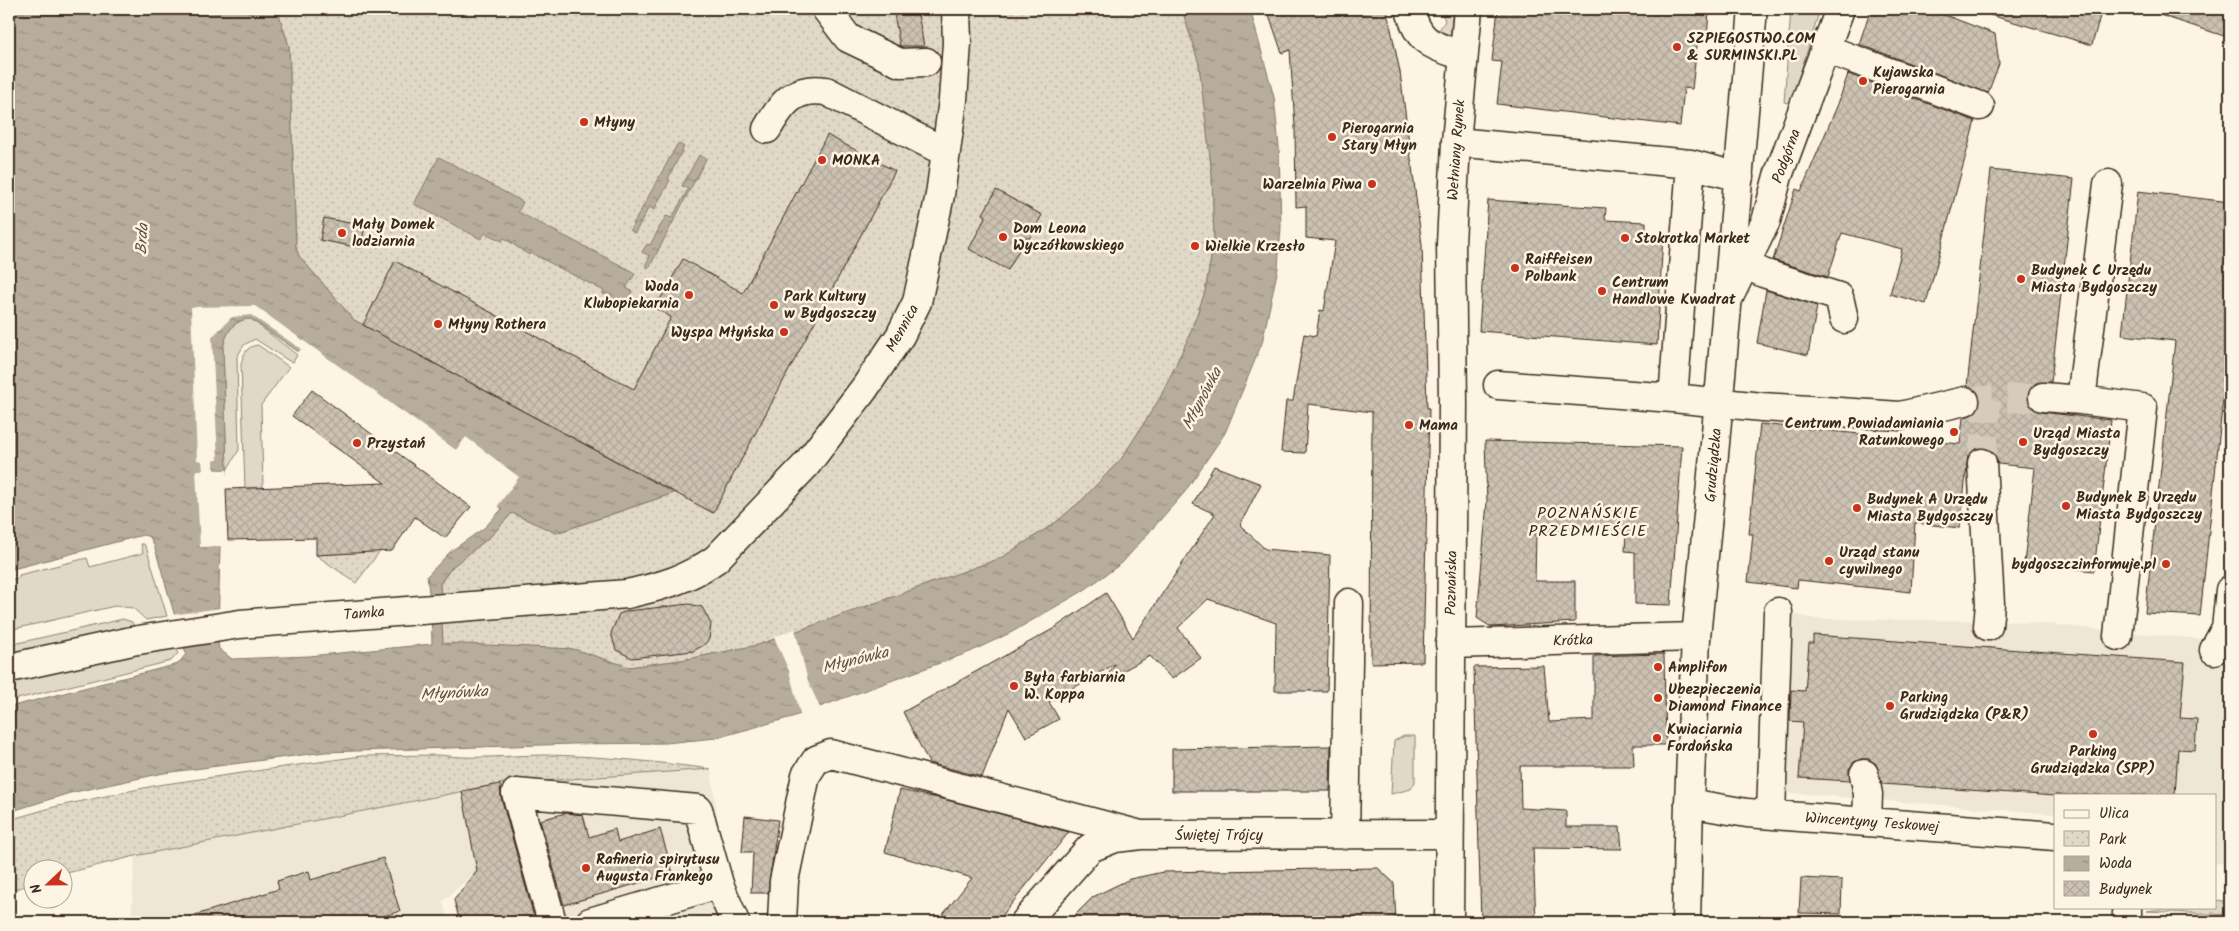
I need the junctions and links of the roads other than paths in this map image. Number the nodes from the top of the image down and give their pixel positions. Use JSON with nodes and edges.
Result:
{"nodes":[{"id":1,"x":826,"y":9,"type":"edge"},
{"id":2,"x":956,"y":9,"type":"edge"},
{"id":3,"x":1410,"y":9,"type":"edge"},
{"id":4,"x":1468,"y":9,"type":"edge"},
{"id":5,"x":1752,"y":9,"type":"edge"},
{"id":6,"x":1840,"y":9,"type":"edge"},
{"id":7,"x":1826,"y":50,"type":"junction"},
{"id":8,"x":1463,"y":56,"type":"junction"},
{"id":9,"x":926,"y":62,"type":"dead end"},
{"id":10,"x":1980,"y":106,"type":"dead end"},
{"id":11,"x":767,"y":129,"type":"dead end"},
{"id":12,"x":1456,"y":142,"type":"junction"},
{"id":13,"x":945,"y":152,"type":"junction"},
{"id":14,"x":1691,"y":164,"type":"junction"},
{"id":15,"x":1739,"y":177,"type":"junction"},
{"id":16,"x":2108,"y":184,"type":"dead end"},
{"id":17,"x":1451,"y":244,"type":"joint"},
{"id":18,"x":1745,"y":264,"type":"junction"},
{"id":19,"x":1727,"y":300,"type":"junction"},
{"id":20,"x":1844,"y":319,"type":"dead end"},
{"id":21,"x":1498,"y":385,"type":"dead end"},
{"id":22,"x":2043,"y":397,"type":"tunnel mouth"},
{"id":23,"x":1673,"y":398,"type":"junction"},
{"id":24,"x":2081,"y":400,"type":"junction"},
{"id":25,"x":1965,"y":401,"type":"tunnel mouth"},
{"id":26,"x":1719,"y":402,"type":"junction"},
{"id":27,"x":1982,"y":463,"type":"tunnel mouth"},
{"id":28,"x":716,"y":559,"type":"joint"},
{"id":29,"x":2230,"y":590,"type":"edge"},
{"id":30,"x":1349,"y":603,"type":"dead end"},
{"id":31,"x":1778,"y":612,"type":"dead end"},
{"id":32,"x":1988,"y":626,"type":"dead end"},
{"id":33,"x":2118,"y":636,"type":"dead end"},
{"id":34,"x":1696,"y":637,"type":"junction"},
{"id":35,"x":1450,"y":644,"type":"junction"},
{"id":36,"x":2214,"y":650,"type":"dead end"},
{"id":37,"x":9,"y":668,"type":"edge"},
{"id":38,"x":1864,"y":774,"type":"dead end"},
{"id":39,"x":1689,"y":804,"type":"junction"},
{"id":40,"x":1771,"y":814,"type":"junction"},
{"id":41,"x":1867,"y":822,"type":"junction"},
{"id":42,"x":1448,"y":834,"type":"junction"},
{"id":43,"x":1141,"y":835,"type":"junction"},
{"id":44,"x":1344,"y":835,"type":"junction"},
{"id":45,"x":2054,"y":836,"type":"edge"},
{"id":46,"x":719,"y":884,"type":"junction"},
{"id":47,"x":2127,"y":908,"type":"edge"},
{"id":48,"x":552,"y":922,"type":"edge"},
{"id":49,"x":590,"y":922,"type":"edge"},
{"id":50,"x":734,"y":922,"type":"edge"},
{"id":51,"x":782,"y":922,"type":"edge"},
{"id":52,"x":1025,"y":922,"type":"edge"},
{"id":53,"x":1449,"y":922,"type":"edge"},
{"id":54,"x":1686,"y":922,"type":"edge"},
{"id":55,"x":2127,"y":922,"type":"edge"}],
"edges":[{"from":1,"to":9,"type":"street"},
{"from":2,"to":13,"type":"street","name":"Mennica"},
{"from":3,"to":8,"type":"street"},
{"from":4,"to":8,"type":"street","name":"Wełniany Rynek"},
{"from":5,"to":15,"type":"street","name":"Grudziądzka"},
{"from":6,"to":7,"type":"street","name":"Podgórna"},
{"from":7,"to":10,"type":"street"},
{"from":7,"to":18,"type":"street","name":"Podgórna"},
{"from":8,"to":12,"type":"street","name":"Wełniany Rynek"},
{"from":11,"to":13,"type":"street"},
{"from":12,"to":14,"type":"street"},
{"from":12,"to":17,"type":"street","name":"Wełniany Rynek"},
{"from":13,"to":28,"type":"street","name":"Mennica"},
{"from":14,"to":15,"type":"street"},
{"from":14,"to":23,"type":"street"},
{"from":15,"to":19,"type":"street","name":"Grudziądzka"},
{"from":16,"to":24,"type":"street"},
{"from":17,"to":35,"type":"street","name":"Poznańska"},
{"from":18,"to":19,"type":"street","name":"Podgórna"},
{"from":18,"to":20,"type":"street"},
{"from":19,"to":26,"type":"street","name":"Grudziądzka"},
{"from":21,"to":23,"type":"street"},
{"from":22,"to":24,"type":"street"},
{"from":23,"to":26,"type":"street"},
{"from":24,"to":33,"type":"street"},
{"from":25,"to":26,"type":"street"},
{"from":26,"to":34,"type":"street","name":"Grudziądzka"},
{"from":27,"to":32,"type":"street"},
{"from":28,"to":37,"type":"street","name":"Tamka"},
{"from":29,"to":36,"type":"street"},
{"from":30,"to":44,"type":"street"},
{"from":31,"to":40,"type":"street"},
{"from":34,"to":35,"type":"street","name":"Krótka"},
{"from":34,"to":39,"type":"street","name":"Grudziądzka"},
{"from":35,"to":42,"type":"street","name":"Poznańska"},
{"from":38,"to":41,"type":"street"},
{"from":39,"to":40,"type":"street","name":"Wincentyny Teskowej"},
{"from":39,"to":54,"type":"street","name":"Grudziądzka"},
{"from":40,"to":41,"type":"street","name":"Wincentyny Teskowej"},
{"from":41,"to":45,"type":"street","name":"Wincentyny Teskowej"},
{"from":42,"to":44,"type":"street","name":"Świętej Trójcy"},
{"from":42,"to":53,"type":"street","name":"Poznańska"},
{"from":43,"to":44,"type":"street","name":"Świętej Trójcy"},
{"from":43,"to":51,"type":"street"},
{"from":43,"to":52,"type":"street","name":"Świętej Trójcy"},
{"from":46,"to":48,"type":"street"},
{"from":46,"to":49,"type":"street"},
{"from":46,"to":50,"type":"street"},
{"from":47,"to":55,"type":"street"}]}
